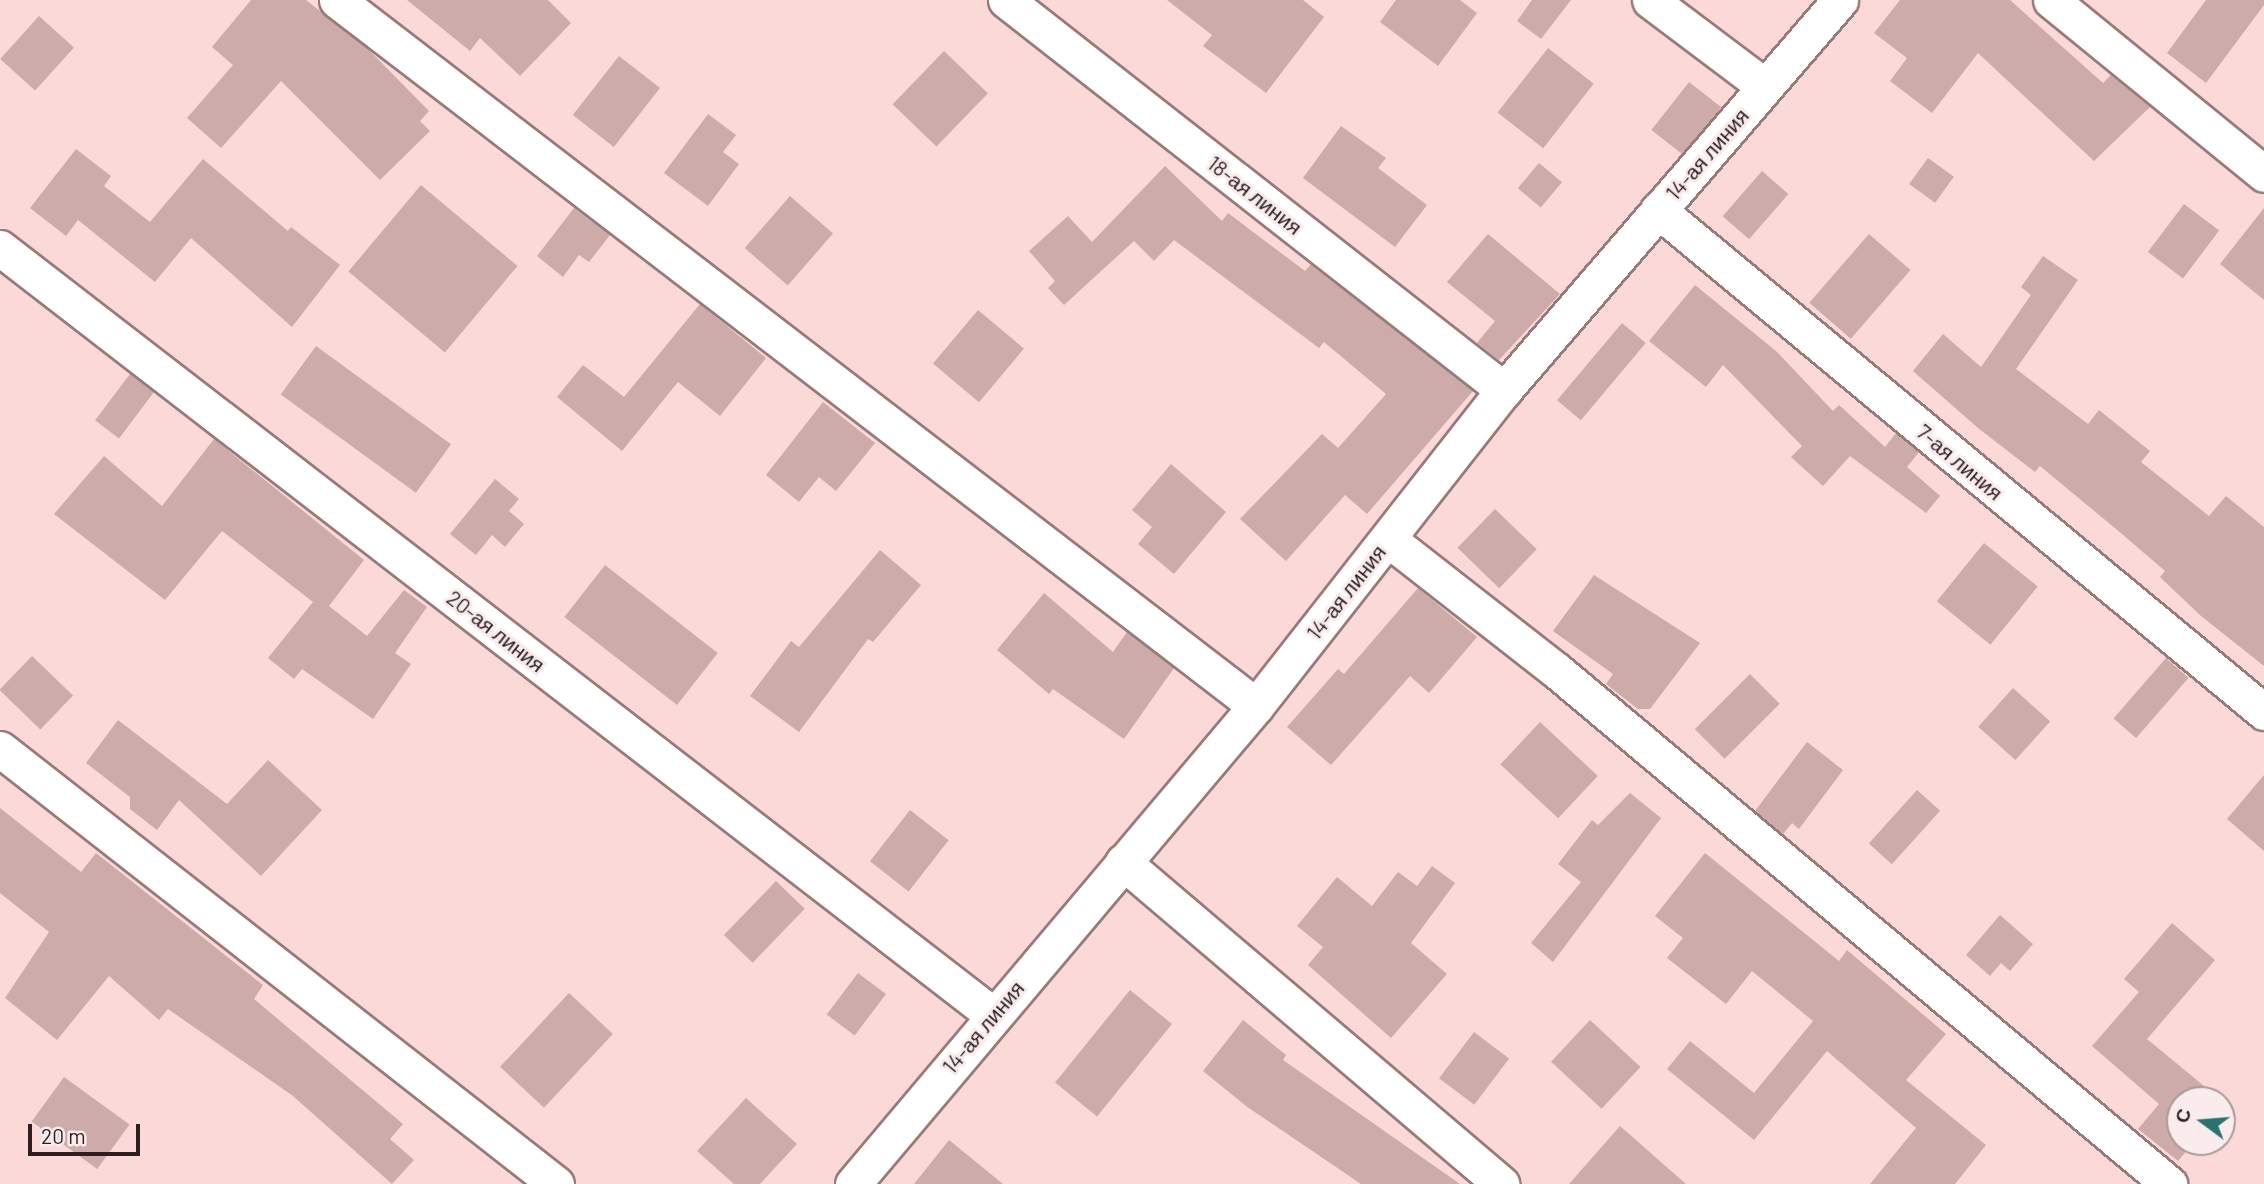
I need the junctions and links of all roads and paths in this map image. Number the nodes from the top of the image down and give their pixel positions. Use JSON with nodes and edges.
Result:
{"nodes":[{"id":1,"x":337,"y":0,"type":"edge"},
{"id":2,"x":1006,"y":0,"type":"edge"},
{"id":3,"x":1650,"y":0,"type":"edge"},
{"id":4,"x":1840,"y":0,"type":"edge"},
{"id":5,"x":2051,"y":0,"type":"edge"},
{"id":6,"x":1765,"y":86,"type":"junction"},
{"id":7,"x":2264,"y":174,"type":"edge"},
{"id":8,"x":1658,"y":210,"type":"junction"},
{"id":9,"x":0,"y":248,"type":"edge"},
{"id":10,"x":1504,"y":390,"type":"junction"},
{"id":11,"x":1388,"y":539,"type":"junction"},
{"id":12,"x":1256,"y":706,"type":"junction"},
{"id":13,"x":2264,"y":712,"type":"edge"},
{"id":14,"x":0,"y":748,"type":"edge"},
{"id":15,"x":1123,"y":862,"type":"junction"},
{"id":16,"x":993,"y":1015,"type":"junction"},
{"id":17,"x":555,"y":1184,"type":"edge"},
{"id":18,"x":853,"y":1184,"type":"edge"},
{"id":19,"x":1501,"y":1184,"type":"edge"},
{"id":20,"x":2169,"y":1184,"type":"edge"}],
"edges":[{"from":1,"to":12,"type":"street"},
{"from":2,"to":10,"type":"street","name":"18-ая линия"},
{"from":3,"to":6,"type":"street"},
{"from":4,"to":6,"type":"street","name":"14-ая линия"},
{"from":5,"to":7,"type":"street"},
{"from":6,"to":8,"type":"street","name":"14-ая линия"},
{"from":8,"to":10,"type":"street","name":"14-ая линия"},
{"from":8,"to":13,"type":"street","name":"7-ая линия"},
{"from":9,"to":16,"type":"street","name":"20-ая линия"},
{"from":10,"to":11,"type":"street","name":"14-ая линия"},
{"from":11,"to":12,"type":"street","name":"14-ая линия"},
{"from":11,"to":20,"type":"street"},
{"from":12,"to":15,"type":"street","name":"14-ая линия"},
{"from":14,"to":17,"type":"street"},
{"from":15,"to":16,"type":"street","name":"14-ая линия"},
{"from":15,"to":19,"type":"street"},
{"from":16,"to":18,"type":"street","name":"14-ая линия"}]}
